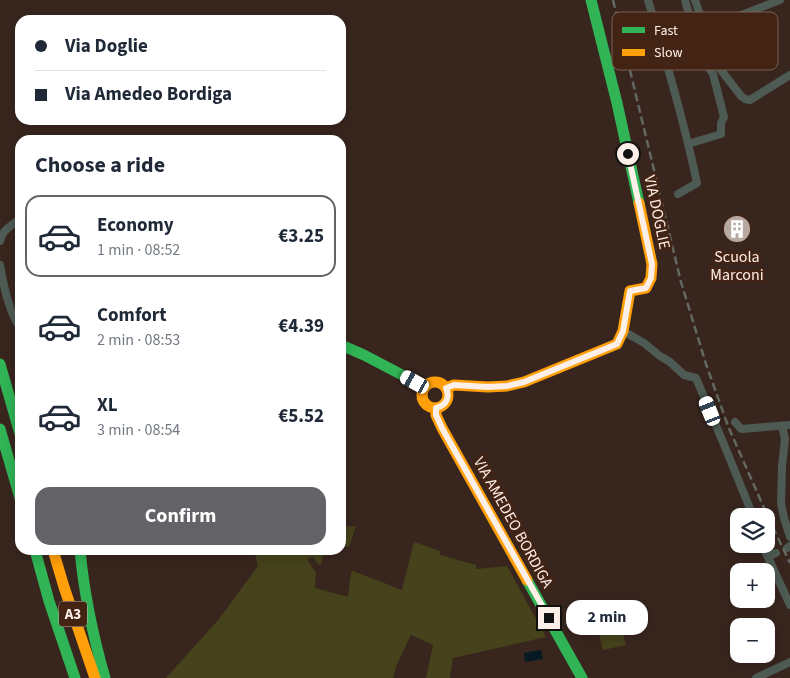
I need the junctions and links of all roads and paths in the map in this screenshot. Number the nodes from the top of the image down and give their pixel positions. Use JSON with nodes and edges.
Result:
{"nodes":[{"id":1,"x":591,"y":0,"type":"edge"},
{"id":2,"x":648,"y":0,"type":"edge"},
{"id":3,"x":695,"y":0,"type":"edge"},
{"id":4,"x":780,"y":0,"type":"edge"},
{"id":5,"x":652,"y":12,"type":"edge"},
{"id":6,"x":699,"y":12,"type":"edge"},
{"id":7,"x":749,"y":12,"type":"edge"},
{"id":8,"x":669,"y":70,"type":"edge"},
{"id":9,"x":710,"y":70,"type":"edge"},
{"id":10,"x":721,"y":70,"type":"edge"},
{"id":11,"x":790,"y":75,"type":"edge"},
{"id":12,"x":688,"y":144,"type":"junction"},
{"id":13,"x":678,"y":194,"type":"dead end"},
{"id":14,"x":15,"y":223,"type":"edge"},
{"id":15,"x":0,"y":241,"type":"edge"},
{"id":16,"x":0,"y":265,"type":"edge"},
{"id":17,"x":15,"y":319,"type":"edge"},
{"id":18,"x":623,"y":331,"type":"junction"},
{"id":19,"x":346,"y":347,"type":"edge"},
{"id":20,"x":0,"y":364,"type":"edge"},
{"id":21,"x":424,"y":387,"type":"junction"},
{"id":22,"x":446,"y":388,"type":"junction"},
{"id":23,"x":436,"y":408,"type":"junction"},
{"id":24,"x":15,"y":416,"type":"edge"},
{"id":25,"x":735,"y":422,"type":"dead end"},
{"id":26,"x":786,"y":425,"type":"edge"},
{"id":27,"x":0,"y":429,"type":"edge"},
{"id":28,"x":15,"y":481,"type":"edge"},
{"id":29,"x":750,"y":508,"type":"edge"},
{"id":30,"x":790,"y":537,"type":"edge"},
{"id":31,"x":766,"y":553,"type":"edge"},
{"id":32,"x":776,"y":553,"type":"dead end"},
{"id":33,"x":36,"y":555,"type":"edge"},
{"id":34,"x":54,"y":555,"type":"edge"},
{"id":35,"x":80,"y":555,"type":"edge"},
{"id":36,"x":768,"y":557,"type":"junction"},
{"id":37,"x":790,"y":604,"type":"edge"},
{"id":38,"x":790,"y":662,"type":"edge"},
{"id":39,"x":75,"y":678,"type":"edge"},
{"id":40,"x":95,"y":678,"type":"edge"},
{"id":41,"x":105,"y":678,"type":"edge"},
{"id":42,"x":582,"y":678,"type":"edge"},
{"id":43,"x":756,"y":678,"type":"edge"}],
"edges":[{"from":1,"to":18,"type":"main road","name":"VIA DOGLIE"},
{"from":2,"to":5,"type":"street"},
{"from":3,"to":6,"type":"street"},
{"from":4,"to":7,"type":"street"},
{"from":8,"to":12,"type":"street"},
{"from":9,"to":12,"type":"street"},
{"from":10,"to":11,"type":"street"},
{"from":12,"to":13,"type":"street"},
{"from":14,"to":15,"type":"street"},
{"from":16,"to":17,"type":"street"},
{"from":18,"to":22,"type":"main road"},
{"from":18,"to":29,"type":"street"},
{"from":19,"to":21,"type":"main road"},
{"from":20,"to":24,"type":"main road"},
{"from":21,"to":22,"type":"main road"},
{"from":21,"to":23,"type":"main road"},
{"from":22,"to":23,"type":"main road"},
{"from":23,"to":42,"type":"main road","name":"VIA AMEDEO BORDIGA"},
{"from":25,"to":26,"type":"street"},
{"from":26,"to":30,"type":"street"},
{"from":27,"to":28,"type":"main road"},
{"from":31,"to":36,"type":"street"},
{"from":32,"to":36,"type":"street"},
{"from":33,"to":39,"type":"main road","number":"A3"},
{"from":34,"to":40,"type":"main road","number":"A3"},
{"from":35,"to":41,"type":"main road"},
{"from":36,"to":37,"type":"street"},
{"from":38,"to":43,"type":"street"}]}
